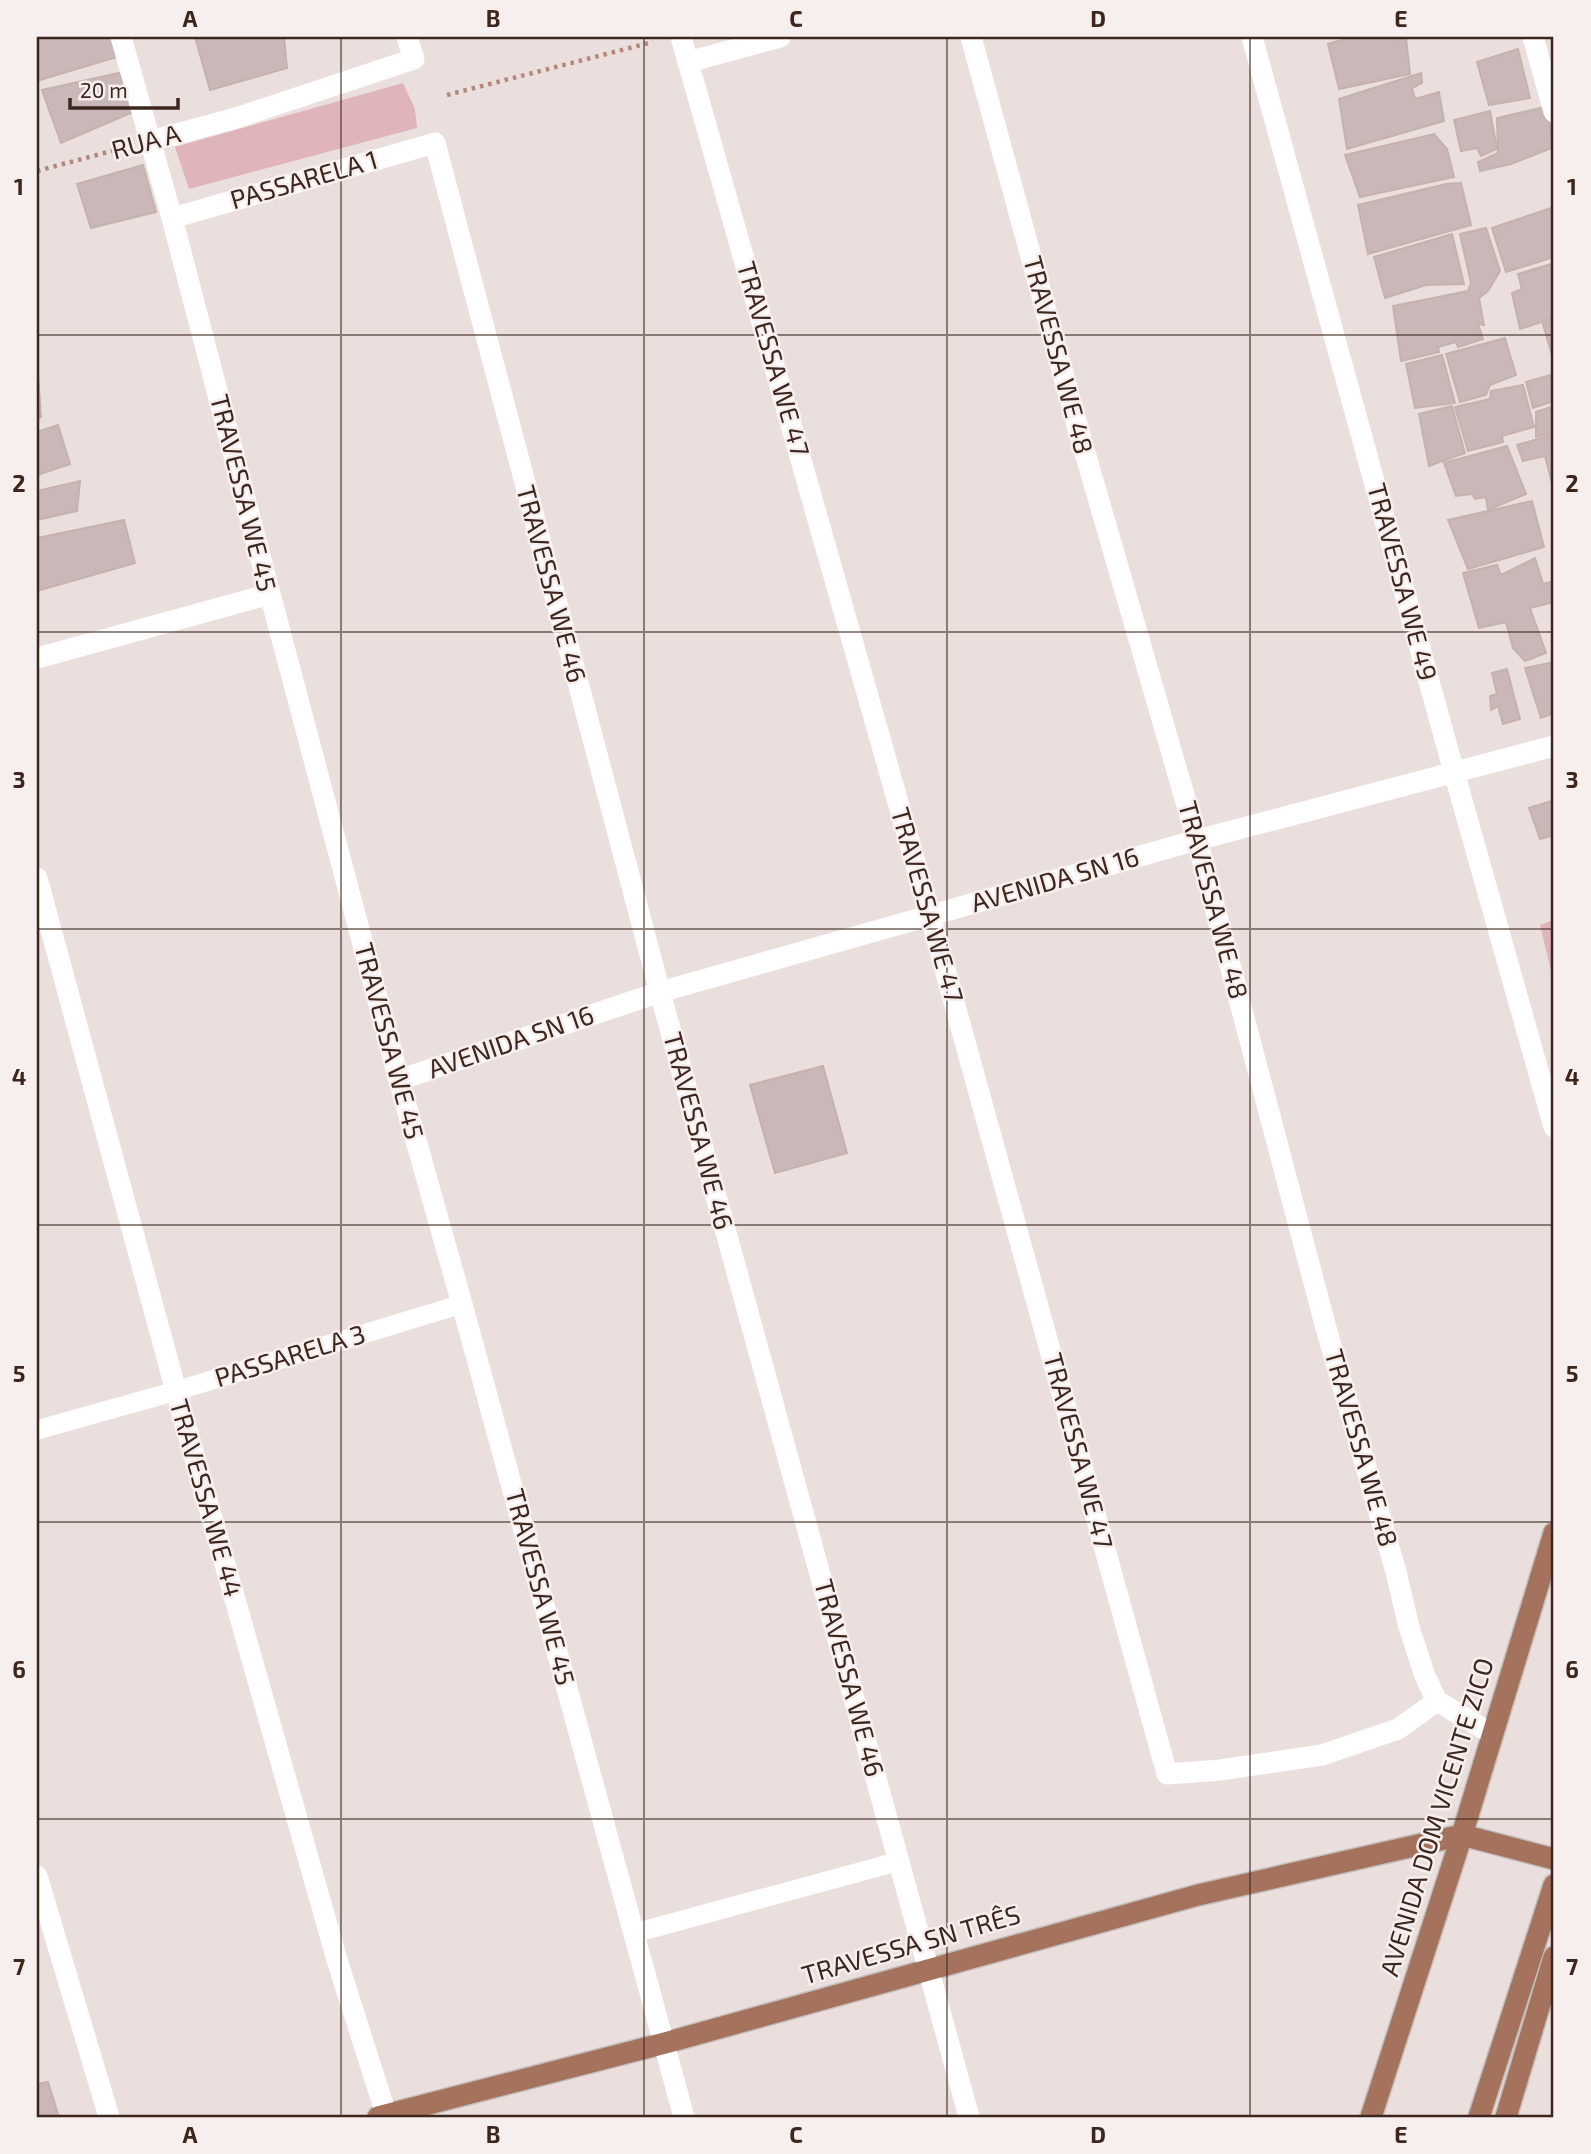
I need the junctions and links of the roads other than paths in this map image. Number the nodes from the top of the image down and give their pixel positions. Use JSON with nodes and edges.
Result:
{"nodes":[{"id":1,"x":121,"y":37,"type":"edge"},
{"id":2,"x":407,"y":37,"type":"edge"},
{"id":3,"x":681,"y":37,"type":"edge"},
{"id":4,"x":780,"y":37,"type":"edge"},
{"id":5,"x":971,"y":37,"type":"edge"},
{"id":6,"x":1252,"y":37,"type":"edge"},
{"id":7,"x":1533,"y":37,"type":"edge"},
{"id":8,"x":688,"y":62,"type":"junction"},
{"id":9,"x":1554,"y":112,"type":"edge"},
{"id":10,"x":151,"y":141,"type":"junction"},
{"id":11,"x":435,"y":143,"type":"joint"},
{"id":12,"x":172,"y":218,"type":"junction"},
{"id":13,"x":270,"y":594,"type":"junction"},
{"id":14,"x":37,"y":658,"type":"edge"},
{"id":15,"x":1554,"y":746,"type":"edge"},
{"id":16,"x":1454,"y":772,"type":"junction"},
{"id":17,"x":1198,"y":840,"type":"junction"},
{"id":18,"x":37,"y":878,"type":"edge"},
{"id":19,"x":930,"y":915,"type":"junction"},
{"id":20,"x":660,"y":992,"type":"junction"},
{"id":21,"x":399,"y":1080,"type":"junction"},
{"id":22,"x":1554,"y":1127,"type":"edge"},
{"id":23,"x":462,"y":1304,"type":"junction"},
{"id":24,"x":176,"y":1391,"type":"junction"},
{"id":25,"x":37,"y":1430,"type":"edge"},
{"id":26,"x":1554,"y":1533,"type":"edge"},
{"id":27,"x":1437,"y":1701,"type":"junction"},
{"id":28,"x":1492,"y":1734,"type":"junction"},
{"id":29,"x":1462,"y":1835,"type":"junction"},
{"id":30,"x":1554,"y":1859,"type":"edge"},
{"id":31,"x":900,"y":1861,"type":"junction"},
{"id":32,"x":37,"y":1876,"type":"edge"},
{"id":33,"x":1554,"y":1885,"type":"edge"},
{"id":34,"x":635,"y":1933,"type":"junction"},
{"id":35,"x":1554,"y":1957,"type":"edge"},
{"id":36,"x":930,"y":1969,"type":"junction"},
{"id":37,"x":665,"y":2043,"type":"junction"},
{"id":38,"x":109,"y":2117,"type":"edge"},
{"id":39,"x":384,"y":2117,"type":"edge"},
{"id":40,"x":684,"y":2117,"type":"edge"},
{"id":41,"x":969,"y":2117,"type":"edge"},
{"id":42,"x":1371,"y":2117,"type":"edge"},
{"id":43,"x":1479,"y":2117,"type":"edge"},
{"id":44,"x":1506,"y":2117,"type":"edge"}],
"edges":[{"from":1,"to":10,"type":"street","name":"TRAVESSA WE 45"},
{"from":2,"to":10,"type":"street","name":"RUA A"},
{"from":3,"to":8,"type":"street","name":"TRAVESSA WE 47"},
{"from":4,"to":8,"type":"street"},
{"from":5,"to":17,"type":"street","name":"TRAVESSA WE 48"},
{"from":6,"to":16,"type":"street","name":"TRAVESSA WE 49"},
{"from":7,"to":9,"type":"street"},
{"from":8,"to":19,"type":"street","name":"TRAVESSA WE 47"},
{"from":10,"to":12,"type":"street","name":"TRAVESSA WE 45"},
{"from":11,"to":12,"type":"street","name":"PASSARELA 1"},
{"from":11,"to":20,"type":"street","name":"TRAVESSA WE 46"},
{"from":12,"to":13,"type":"street","name":"TRAVESSA WE 45"},
{"from":13,"to":14,"type":"street"},
{"from":13,"to":21,"type":"street","name":"TRAVESSA WE 45"},
{"from":15,"to":16,"type":"street","name":"AVENIDA SN 16"},
{"from":16,"to":17,"type":"street","name":"AVENIDA SN 16"},
{"from":16,"to":22,"type":"street","name":"TRAVESSA WE 49"},
{"from":17,"to":19,"type":"street","name":"AVENIDA SN 16"},
{"from":17,"to":27,"type":"street","name":"TRAVESSA WE 48"},
{"from":18,"to":24,"type":"street","name":"TRAVESSA WE 44"},
{"from":19,"to":20,"type":"street","name":"AVENIDA SN 16"},
{"from":19,"to":27,"type":"street","name":"TRAVESSA WE 47"},
{"from":20,"to":21,"type":"street","name":"AVENIDA SN 16"},
{"from":20,"to":31,"type":"street","name":"TRAVESSA WE 46"},
{"from":21,"to":23,"type":"street","name":"TRAVESSA WE 45"},
{"from":23,"to":24,"type":"lane","name":"PASSARELA 3"},
{"from":23,"to":34,"type":"street","name":"TRAVESSA WE 45"},
{"from":24,"to":25,"type":"lane","name":"PASSARELA 3"},
{"from":24,"to":39,"type":"street","name":"TRAVESSA WE 44"},
{"from":26,"to":28,"type":"main road","name":"AVENIDA DOM VICENTE ZICO"},
{"from":27,"to":28,"type":"street"},
{"from":28,"to":29,"type":"main road","name":"AVENIDA DOM VICENTE ZICO"},
{"from":29,"to":30,"type":"main road"},
{"from":29,"to":36,"type":"main road","name":"TRAVESSA SN TRÊS"},
{"from":29,"to":42,"type":"main road","name":"AVENIDA DOM VICENTE ZICO"},
{"from":31,"to":34,"type":"lane"},
{"from":31,"to":36,"type":"street","name":"TRAVESSA WE 46"},
{"from":32,"to":38,"type":"street"},
{"from":33,"to":43,"type":"main road"},
{"from":34,"to":37,"type":"street","name":"TRAVESSA WE 45"},
{"from":35,"to":44,"type":"main road"},
{"from":36,"to":37,"type":"main road","name":"TRAVESSA SN TRÊS"},
{"from":36,"to":41,"type":"street","name":"TRAVESSA WE 46"},
{"from":37,"to":39,"type":"main road","name":"TRAVESSA SN TRÊS"},
{"from":37,"to":40,"type":"street"}]}
